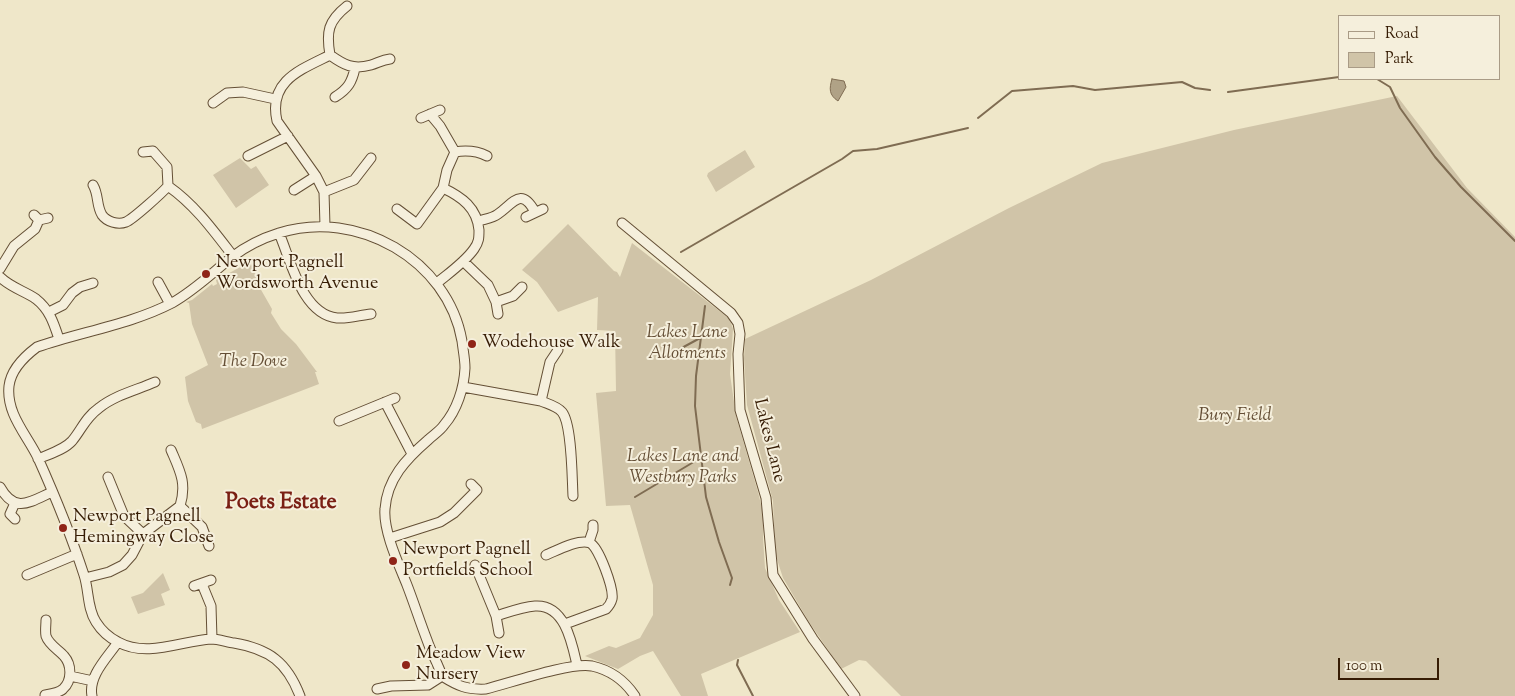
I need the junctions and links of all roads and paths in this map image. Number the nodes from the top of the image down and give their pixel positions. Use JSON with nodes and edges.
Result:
{"nodes":[{"id":1,"x":347,"y":6,"type":"dead end"},
{"id":2,"x":330,"y":55,"type":"junction"},
{"id":3,"x":390,"y":60,"type":"dead end"},
{"id":4,"x":356,"y":68,"type":"junction"},
{"id":5,"x":335,"y":96,"type":"dead end"},
{"id":6,"x":275,"y":99,"type":"junction"},
{"id":7,"x":210,"y":103,"type":"dead end"},
{"id":8,"x":440,"y":110,"type":"dead end"},
{"id":9,"x":288,"y":136,"type":"junction"},
{"id":10,"x":143,"y":152,"type":"dead end"},
{"id":11,"x":455,"y":152,"type":"junction"},
{"id":12,"x":487,"y":156,"type":"dead end"},
{"id":13,"x":246,"y":157,"type":"dead end"},
{"id":14,"x":371,"y":158,"type":"dead end"},
{"id":15,"x":316,"y":176,"type":"junction"},
{"id":16,"x":94,"y":185,"type":"dead end"},
{"id":17,"x":168,"y":186,"type":"junction"},
{"id":18,"x":443,"y":188,"type":"junction"},
{"id":19,"x":294,"y":190,"type":"dead end"},
{"id":20,"x":324,"y":192,"type":"junction"},
{"id":21,"x":397,"y":209,"type":"dead end"},
{"id":22,"x":535,"y":213,"type":"dead end"},
{"id":23,"x":40,"y":218,"type":"dead end"},
{"id":24,"x":479,"y":221,"type":"junction"},
{"id":25,"x":622,"y":223,"type":"dead end"},
{"id":26,"x":325,"y":226,"type":"junction"},
{"id":27,"x":279,"y":233,"type":"junction"},
{"id":28,"x":233,"y":256,"type":"junction"},
{"id":29,"x":463,"y":261,"type":"junction"},
{"id":30,"x":0,"y":268,"type":"edge"},
{"id":31,"x":0,"y":277,"type":"edge"},
{"id":32,"x":93,"y":282,"type":"dead end"},
{"id":33,"x":158,"y":282,"type":"dead end"},
{"id":34,"x":437,"y":283,"type":"junction"},
{"id":35,"x":522,"y":287,"type":"dead end"},
{"id":36,"x":496,"y":302,"type":"junction"},
{"id":37,"x":170,"y":304,"type":"junction"},
{"id":38,"x":49,"y":312,"type":"junction"},
{"id":39,"x":371,"y":314,"type":"dead end"},
{"id":40,"x":498,"y":314,"type":"dead end"},
{"id":41,"x":59,"y":340,"type":"junction"},
{"id":42,"x":558,"y":350,"type":"dead end"},
{"id":43,"x":155,"y":382,"type":"dead end"},
{"id":44,"x":4,"y":384,"type":"edge"},
{"id":45,"x":463,"y":387,"type":"junction"},
{"id":46,"x":395,"y":398,"type":"dead end"},
{"id":47,"x":541,"y":401,"type":"junction"},
{"id":48,"x":385,"y":402,"type":"junction"},
{"id":49,"x":340,"y":421,"type":"dead end"},
{"id":50,"x":172,"y":450,"type":"dead end"},
{"id":51,"x":412,"y":454,"type":"junction"},
{"id":52,"x":38,"y":459,"type":"junction"},
{"id":53,"x":108,"y":477,"type":"dead end"},
{"id":54,"x":471,"y":484,"type":"dead end"},
{"id":55,"x":0,"y":487,"type":"edge"},
{"id":56,"x":52,"y":492,"type":"junction"},
{"id":57,"x":573,"y":496,"type":"dead end"},
{"id":58,"x":15,"y":503,"type":"junction"},
{"id":59,"x":180,"y":506,"type":"junction"},
{"id":60,"x":15,"y":519,"type":"dead end"},
{"id":61,"x":593,"y":525,"type":"dead end"},
{"id":62,"x":143,"y":534,"type":"junction"},
{"id":63,"x":390,"y":538,"type":"junction"},
{"id":64,"x":589,"y":542,"type":"junction"},
{"id":65,"x":209,"y":546,"type":"dead end"},
{"id":66,"x":77,"y":554,"type":"junction"},
{"id":67,"x":546,"y":555,"type":"dead end"},
{"id":68,"x":475,"y":565,"type":"dead end"},
{"id":69,"x":27,"y":575,"type":"dead end"},
{"id":70,"x":85,"y":578,"type":"junction"},
{"id":71,"x":202,"y":583,"type":"dead end"},
{"id":72,"x":496,"y":616,"type":"junction"},
{"id":73,"x":46,"y":620,"type":"dead end"},
{"id":74,"x":565,"y":624,"type":"junction"},
{"id":75,"x":499,"y":632,"type":"dead end"},
{"id":76,"x":212,"y":639,"type":"junction"},
{"id":77,"x":118,"y":642,"type":"junction"},
{"id":78,"x":577,"y":666,"type":"junction"},
{"id":79,"x":70,"y":676,"type":"junction"},
{"id":80,"x":442,"y":676,"type":"junction"},
{"id":81,"x":93,"y":681,"type":"junction"},
{"id":82,"x":377,"y":689,"type":"dead end"},
{"id":83,"x":44,"y":694,"type":"edge"},
{"id":84,"x":92,"y":696,"type":"edge"},
{"id":85,"x":300,"y":696,"type":"edge"},
{"id":86,"x":635,"y":696,"type":"edge"},
{"id":87,"x":855,"y":696,"type":"edge"}],
"edges":[{"from":1,"to":2,"type":"street"},
{"from":2,"to":4,"type":"street"},
{"from":2,"to":6,"type":"street"},
{"from":3,"to":4,"type":"street"},
{"from":4,"to":5,"type":"street"},
{"from":6,"to":7,"type":"street"},
{"from":6,"to":9,"type":"street"},
{"from":8,"to":11,"type":"street"},
{"from":9,"to":13,"type":"street"},
{"from":9,"to":15,"type":"street"},
{"from":10,"to":17,"type":"street"},
{"from":11,"to":12,"type":"street"},
{"from":11,"to":18,"type":"street"},
{"from":14,"to":20,"type":"street"},
{"from":15,"to":19,"type":"street"},
{"from":15,"to":20,"type":"street"},
{"from":16,"to":17,"type":"street"},
{"from":17,"to":28,"type":"street"},
{"from":18,"to":21,"type":"street"},
{"from":18,"to":24,"type":"street"},
{"from":20,"to":26,"type":"street"},
{"from":22,"to":24,"type":"street"},
{"from":23,"to":30,"type":"street"},
{"from":24,"to":29,"type":"street"},
{"from":25,"to":87,"type":"street","name":"Lakes Lane"},
{"from":26,"to":27,"type":"street"},
{"from":26,"to":34,"type":"street"},
{"from":27,"to":28,"type":"street"},
{"from":27,"to":39,"type":"street"},
{"from":28,"to":37,"type":"street"},
{"from":29,"to":34,"type":"street"},
{"from":29,"to":36,"type":"street"},
{"from":31,"to":38,"type":"street"},
{"from":32,"to":38,"type":"street"},
{"from":33,"to":37,"type":"street"},
{"from":34,"to":45,"type":"street"},
{"from":35,"to":36,"type":"street"},
{"from":36,"to":40,"type":"street"},
{"from":37,"to":41,"type":"street"},
{"from":38,"to":41,"type":"street"},
{"from":41,"to":44,"type":"street"},
{"from":42,"to":47,"type":"street"},
{"from":43,"to":52,"type":"street"},
{"from":44,"to":52,"type":"street"},
{"from":45,"to":47,"type":"street"},
{"from":45,"to":51,"type":"street"},
{"from":46,"to":48,"type":"street"},
{"from":47,"to":57,"type":"street"},
{"from":48,"to":49,"type":"street"},
{"from":48,"to":51,"type":"street"},
{"from":50,"to":59,"type":"street"},
{"from":51,"to":63,"type":"street"},
{"from":52,"to":56,"type":"street"},
{"from":53,"to":62,"type":"street"},
{"from":54,"to":63,"type":"street"},
{"from":55,"to":58,"type":"street"},
{"from":56,"to":58,"type":"street"},
{"from":56,"to":66,"type":"street"},
{"from":58,"to":60,"type":"street"},
{"from":59,"to":62,"type":"street"},
{"from":59,"to":65,"type":"street"},
{"from":61,"to":64,"type":"street"},
{"from":62,"to":70,"type":"street"},
{"from":63,"to":80,"type":"street"},
{"from":64,"to":67,"type":"street"},
{"from":64,"to":74,"type":"street"},
{"from":66,"to":69,"type":"street"},
{"from":66,"to":70,"type":"street"},
{"from":68,"to":72,"type":"street"},
{"from":70,"to":77,"type":"street"},
{"from":71,"to":76,"type":"street"},
{"from":72,"to":74,"type":"street"},
{"from":72,"to":75,"type":"street"},
{"from":73,"to":79,"type":"street"},
{"from":74,"to":78,"type":"street"},
{"from":76,"to":77,"type":"street"},
{"from":76,"to":85,"type":"street"},
{"from":77,"to":81,"type":"street"},
{"from":78,"to":80,"type":"street"},
{"from":78,"to":86,"type":"street"},
{"from":79,"to":81,"type":"street"},
{"from":79,"to":83,"type":"street"},
{"from":80,"to":82,"type":"street"},
{"from":81,"to":84,"type":"street"}]}
